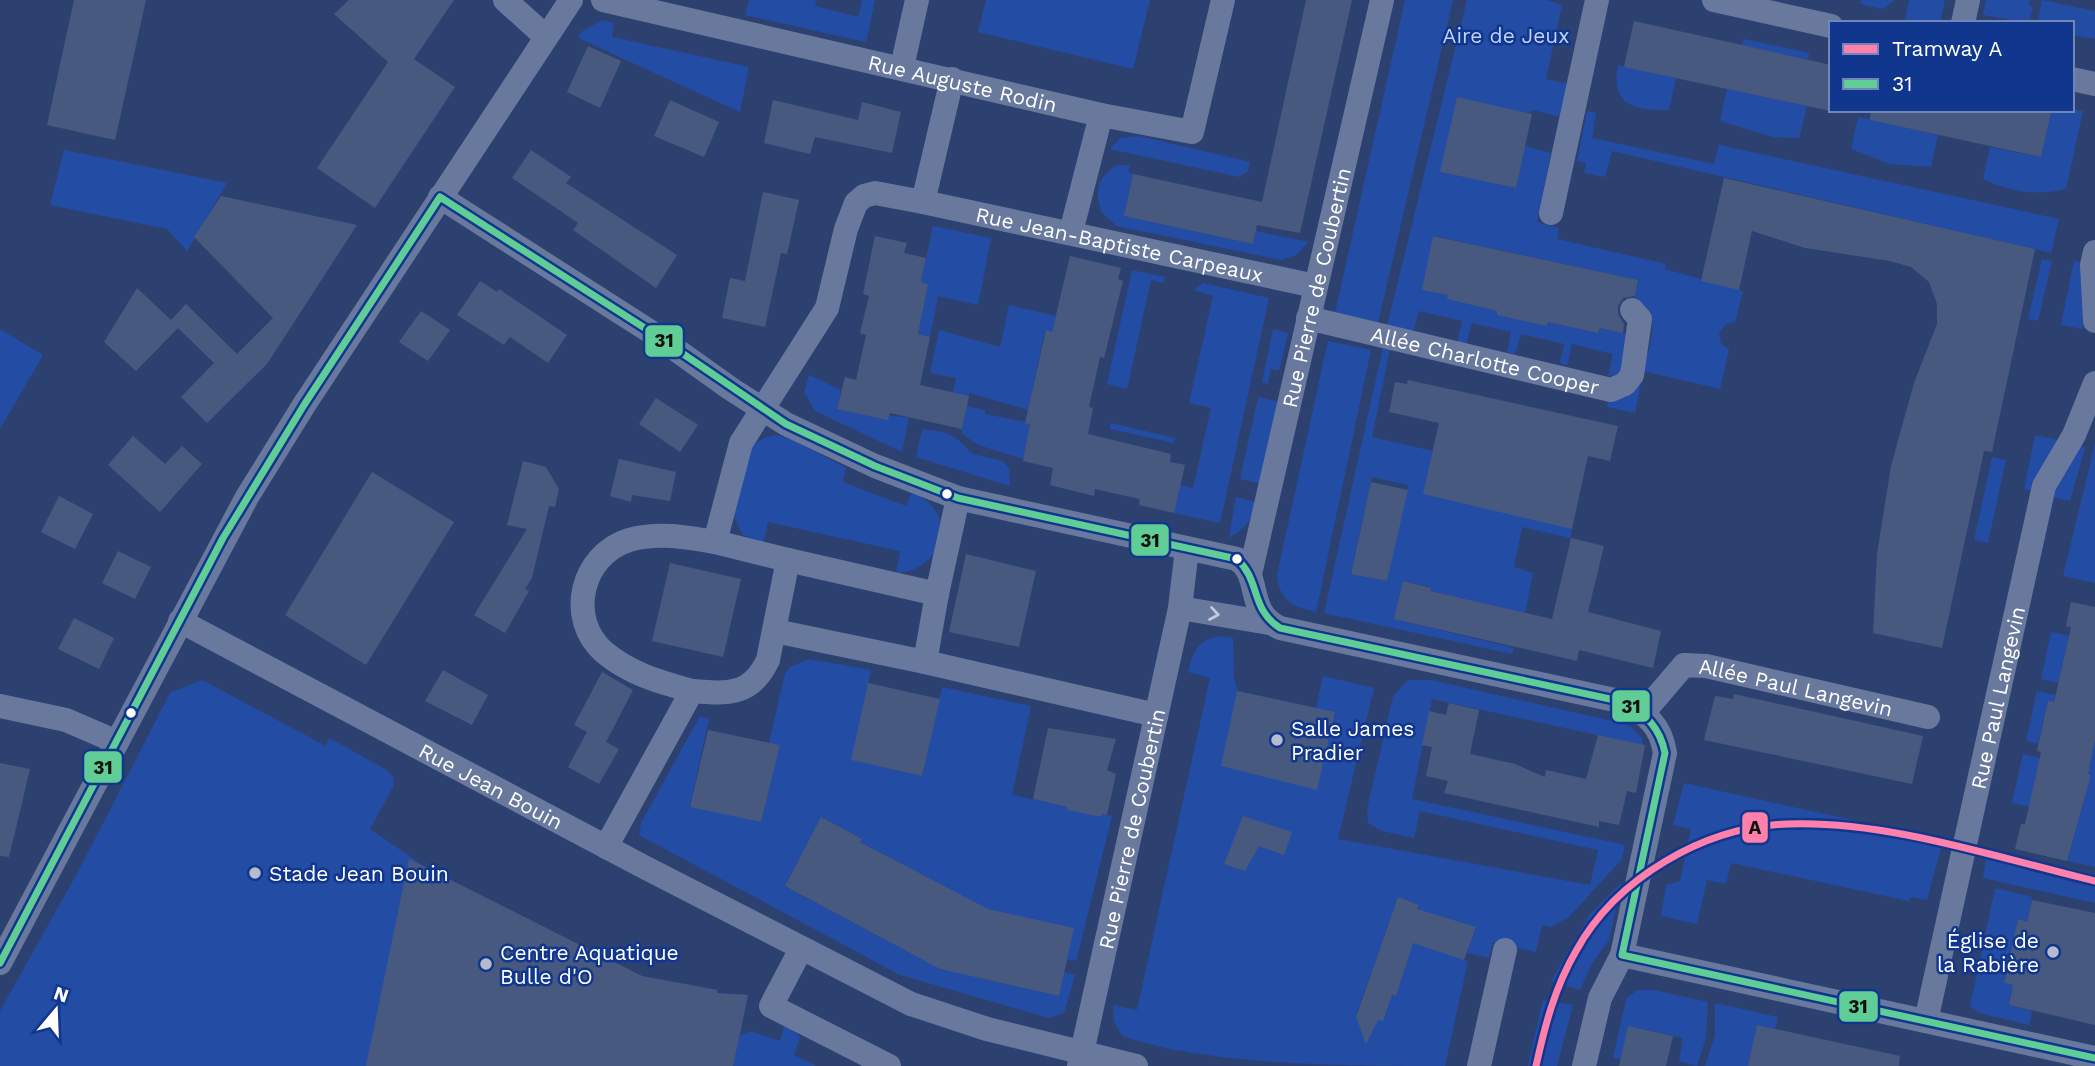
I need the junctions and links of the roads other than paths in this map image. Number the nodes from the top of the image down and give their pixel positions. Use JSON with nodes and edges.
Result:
{"nodes":[{"id":1,"x":506,"y":0,"type":"edge"},
{"id":2,"x":571,"y":0,"type":"edge"},
{"id":3,"x":603,"y":0,"type":"edge"},
{"id":4,"x":917,"y":0,"type":"edge"},
{"id":5,"x":1223,"y":0,"type":"edge"},
{"id":6,"x":1382,"y":0,"type":"edge"},
{"id":7,"x":1597,"y":0,"type":"edge"},
{"id":8,"x":1714,"y":0,"type":"edge"},
{"id":9,"x":1968,"y":0,"type":"edge"},
{"id":10,"x":1801,"y":9,"type":"edge"},
{"id":11,"x":1963,"y":21,"type":"edge"},
{"id":12,"x":1829,"y":25,"type":"edge"},
{"id":13,"x":546,"y":37,"type":"junction"},
{"id":14,"x":902,"y":67,"type":"junction"},
{"id":15,"x":953,"y":79,"type":"junction"},
{"id":16,"x":2074,"y":79,"type":"edge"},
{"id":17,"x":2095,"y":83,"type":"edge"},
{"id":18,"x":1101,"y":115,"type":"junction"},
{"id":19,"x":440,"y":197,"type":"junction"},
{"id":20,"x":923,"y":202,"type":"junction"},
{"id":21,"x":1551,"y":213,"type":"dead end"},
{"id":22,"x":1071,"y":232,"type":"junction"},
{"id":23,"x":2095,"y":252,"type":"edge"},
{"id":24,"x":1315,"y":286,"type":"junction"},
{"id":25,"x":1632,"y":310,"type":"dead end"},
{"id":26,"x":1308,"y":318,"type":"junction"},
{"id":27,"x":2095,"y":321,"type":"edge"},
{"id":28,"x":2095,"y":383,"type":"edge"},
{"id":29,"x":761,"y":407,"type":"junction"},
{"id":30,"x":958,"y":498,"type":"junction"},
{"id":31,"x":715,"y":542,"type":"junction"},
{"id":32,"x":1188,"y":549,"type":"junction"},
{"id":33,"x":788,"y":560,"type":"junction"},
{"id":34,"x":937,"y":594,"type":"junction"},
{"id":35,"x":1255,"y":603,"type":"junction"},
{"id":36,"x":1180,"y":608,"type":"junction"},
{"id":37,"x":180,"y":621,"type":"junction"},
{"id":38,"x":775,"y":631,"type":"junction"},
{"id":39,"x":925,"y":662,"type":"junction"},
{"id":40,"x":692,"y":691,"type":"junction"},
{"id":41,"x":0,"y":706,"type":"edge"},
{"id":42,"x":1643,"y":713,"type":"junction"},
{"id":43,"x":1156,"y":715,"type":"junction"},
{"id":44,"x":1928,"y":717,"type":"dead end"},
{"id":45,"x":117,"y":742,"type":"junction"},
{"id":46,"x":606,"y":846,"type":"junction"},
{"id":47,"x":801,"y":949,"type":"junction"},
{"id":48,"x":1505,"y":950,"type":"dead end"},
{"id":49,"x":1622,"y":955,"type":"junction"},
{"id":50,"x":0,"y":963,"type":"edge"},
{"id":51,"x":1926,"y":1021,"type":"junction"},
{"id":52,"x":2095,"y":1058,"type":"edge"},
{"id":53,"x":1080,"y":1060,"type":"edge"},
{"id":54,"x":889,"y":1066,"type":"edge"},
{"id":55,"x":1136,"y":1066,"type":"edge"},
{"id":56,"x":1479,"y":1066,"type":"edge"},
{"id":57,"x":1584,"y":1066,"type":"edge"}],
"edges":[{"from":1,"to":13,"type":"street"},
{"from":2,"to":13,"type":"street"},
{"from":3,"to":14,"type":"street","name":"Rue Auguste Rodin"},
{"from":4,"to":14,"type":"street"},
{"from":5,"to":18,"type":"street","name":"Rue Auguste Rodin"},
{"from":6,"to":24,"type":"street","name":"Rue Pierre de Coubertin"},
{"from":7,"to":21,"type":"street"},
{"from":8,"to":10,"type":"street"},
{"from":9,"to":11,"type":"street"},
{"from":10,"to":12,"type":"street"},
{"from":13,"to":19,"type":"street"},
{"from":14,"to":15,"type":"street","name":"Rue Auguste Rodin"},
{"from":15,"to":18,"type":"street","name":"Rue Auguste Rodin"},
{"from":15,"to":20,"type":"street"},
{"from":16,"to":17,"type":"street"},
{"from":18,"to":22,"type":"street"},
{"from":19,"to":29,"type":"street"},
{"from":19,"to":37,"type":"street"},
{"from":20,"to":22,"type":"street","name":"Rue Jean-Baptiste Carpeaux"},
{"from":20,"to":29,"type":"street","name":"Rue Jean-Baptiste Carpeaux"},
{"from":22,"to":24,"type":"street","name":"Rue Jean-Baptiste Carpeaux"},
{"from":23,"to":27,"type":"street"},
{"from":24,"to":26,"type":"street","name":"Rue Pierre de Coubertin"},
{"from":25,"to":26,"type":"street","name":"Allée Charlotte Cooper"},
{"from":26,"to":35,"type":"street","name":"Rue Pierre de Coubertin"},
{"from":28,"to":51,"type":"street","name":"Rue Paul Langevin"},
{"from":29,"to":30,"type":"street"},
{"from":29,"to":31,"type":"street","name":"Rue Jean-Baptiste Carpeaux"},
{"from":30,"to":32,"type":"street"},
{"from":30,"to":34,"type":"street"},
{"from":31,"to":33,"type":"street"},
{"from":31,"to":40,"type":"street"},
{"from":32,"to":35,"type":"street"},
{"from":32,"to":36,"type":"street","name":"Rue Pierre de Coubertin"},
{"from":33,"to":34,"type":"street"},
{"from":33,"to":38,"type":"street"},
{"from":34,"to":39,"type":"street"},
{"from":36,"to":35,"type":"street","one_way":true},
{"from":35,"to":42,"type":"street"},
{"from":36,"to":43,"type":"street","name":"Rue Pierre de Coubertin"},
{"from":37,"to":45,"type":"street"},
{"from":37,"to":46,"type":"street","name":"Rue Jean Bouin"},
{"from":38,"to":39,"type":"street"},
{"from":38,"to":40,"type":"street"},
{"from":39,"to":43,"type":"street"},
{"from":40,"to":46,"type":"street"},
{"from":41,"to":45,"type":"street"},
{"from":42,"to":44,"type":"street","name":"Allée Paul Langevin"},
{"from":42,"to":49,"type":"street"},
{"from":43,"to":53,"type":"street","name":"Rue Pierre de Coubertin"},
{"from":45,"to":50,"type":"street"},
{"from":46,"to":47,"type":"street","name":"Rue Jean Bouin"},
{"from":47,"to":53,"type":"street","name":"Rue Jean Bouin"},
{"from":47,"to":54,"type":"street"},
{"from":48,"to":56,"type":"street"},
{"from":49,"to":51,"type":"street"},
{"from":49,"to":57,"type":"street"},
{"from":51,"to":52,"type":"street"},
{"from":53,"to":55,"type":"street","name":"Rue Jean Bouin"}]}
